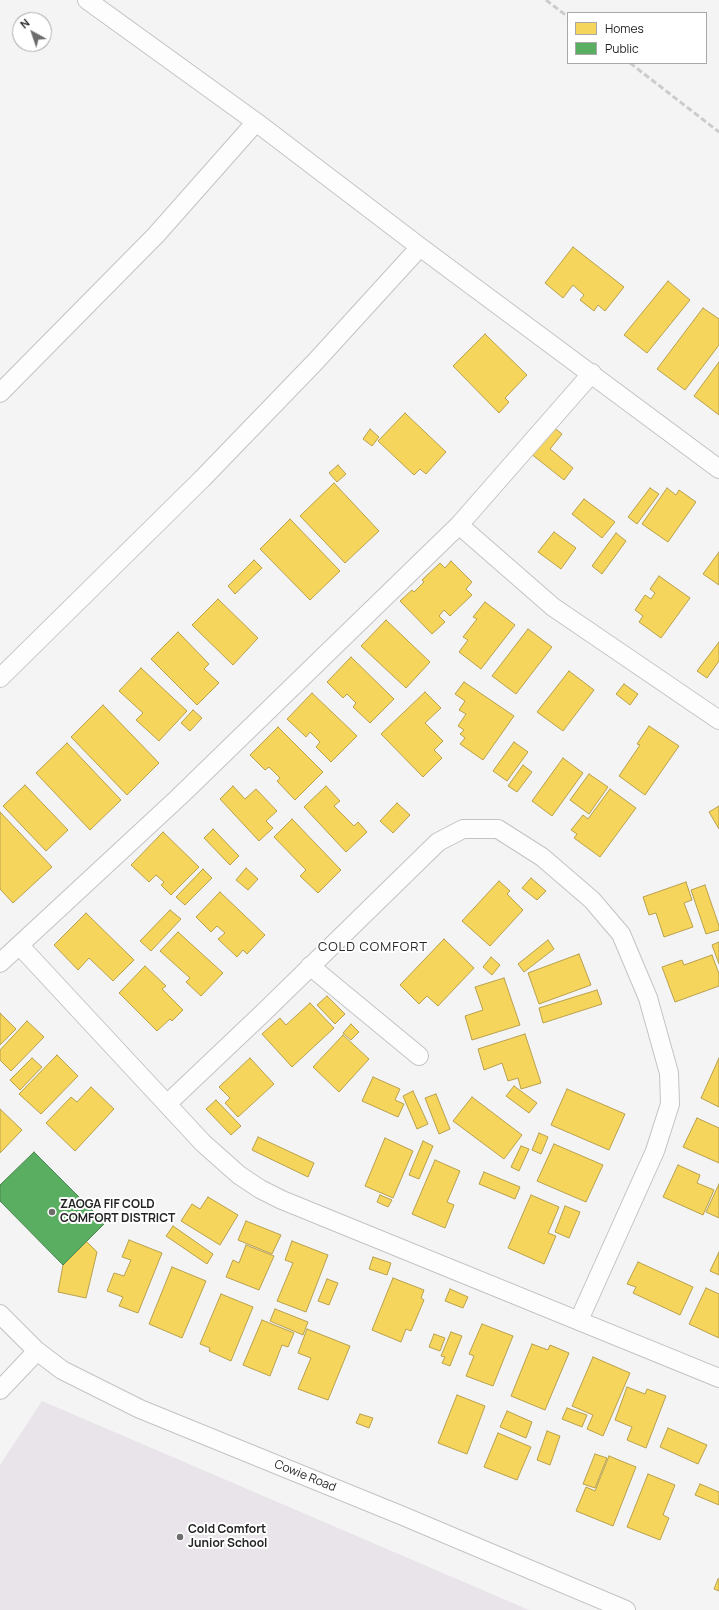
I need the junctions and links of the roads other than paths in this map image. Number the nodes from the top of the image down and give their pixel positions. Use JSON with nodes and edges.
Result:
{"nodes":[{"id":1,"x":87,"y":0,"type":"edge"},
{"id":2,"x":256,"y":122,"type":"junction"},
{"id":3,"x":420,"y":247,"type":"junction"},
{"id":4,"x":592,"y":373,"type":"junction"},
{"id":5,"x":0,"y":393,"type":"edge"},
{"id":6,"x":719,"y":469,"type":"edge"},
{"id":7,"x":459,"y":525,"type":"junction"},
{"id":8,"x":0,"y":678,"type":"edge"},
{"id":9,"x":719,"y":720,"type":"edge"},
{"id":10,"x":20,"y":946,"type":"junction"},
{"id":11,"x":0,"y":963,"type":"edge"},
{"id":12,"x":310,"y":966,"type":"junction"},
{"id":13,"x":419,"y":1056,"type":"dead end"},
{"id":14,"x":167,"y":1104,"type":"junction"},
{"id":15,"x":0,"y":1314,"type":"edge"},
{"id":16,"x":578,"y":1320,"type":"junction"},
{"id":17,"x":37,"y":1351,"type":"junction"},
{"id":18,"x":719,"y":1378,"type":"edge"},
{"id":19,"x":0,"y":1390,"type":"edge"},
{"id":20,"x":626,"y":1610,"type":"edge"}],
"edges":[{"from":1,"to":2,"type":"street"},
{"from":2,"to":3,"type":"street"},
{"from":2,"to":5,"type":"street"},
{"from":3,"to":4,"type":"street"},
{"from":3,"to":8,"type":"street"},
{"from":4,"to":6,"type":"street"},
{"from":4,"to":7,"type":"street"},
{"from":7,"to":9,"type":"street"},
{"from":7,"to":10,"type":"street"},
{"from":10,"to":11,"type":"street"},
{"from":10,"to":14,"type":"street"},
{"from":12,"to":13,"type":"street"},
{"from":12,"to":14,"type":"street"},
{"from":12,"to":16,"type":"street"},
{"from":14,"to":16,"type":"street"},
{"from":15,"to":17,"type":"street","name":"Cowie Road"},
{"from":16,"to":18,"type":"street"},
{"from":17,"to":19,"type":"street"},
{"from":17,"to":20,"type":"street","name":"Cowie Road"}]}
